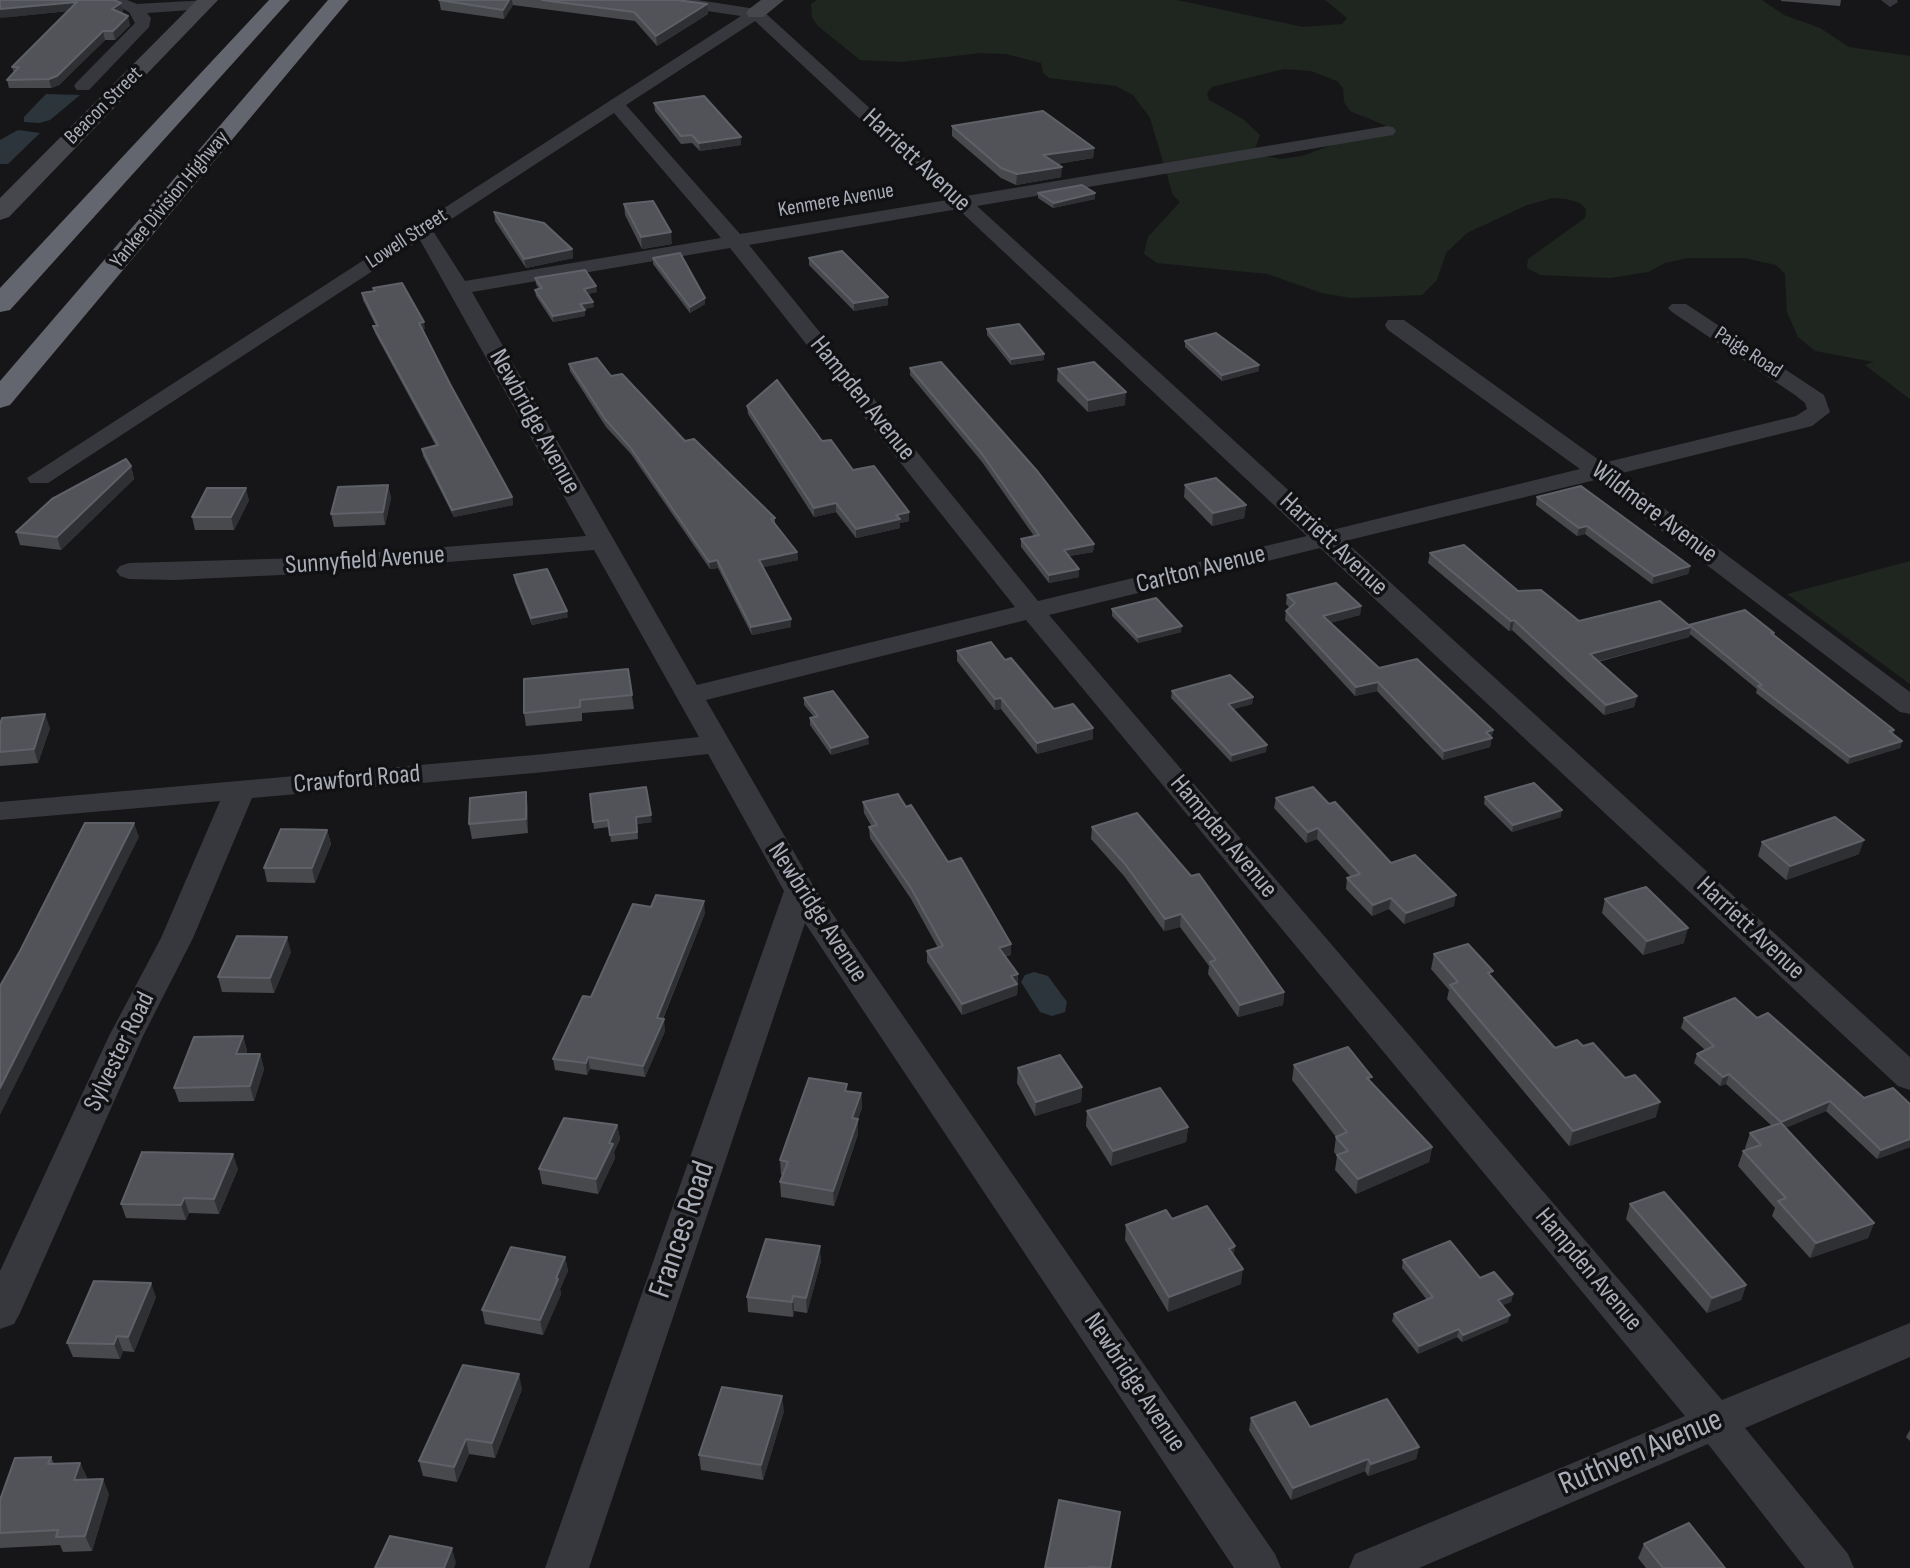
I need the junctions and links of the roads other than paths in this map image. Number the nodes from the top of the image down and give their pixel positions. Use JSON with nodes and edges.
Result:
{"nodes":[{"id":1,"x":114,"y":0,"type":"edge"},
{"id":2,"x":280,"y":0,"type":"edge"},
{"id":3,"x":339,"y":0,"type":"edge"},
{"id":4,"x":666,"y":0,"type":"edge"},
{"id":5,"x":206,"y":2,"type":"edge"},
{"id":6,"x":765,"y":6,"type":"edge"},
{"id":7,"x":135,"y":9,"type":"junction"},
{"id":8,"x":83,"y":86,"type":"dead end"},
{"id":9,"x":615,"y":104,"type":"junction"},
{"id":10,"x":1387,"y":131,"type":"dead end"},
{"id":11,"x":961,"y":202,"type":"junction"},
{"id":12,"x":0,"y":212,"type":"edge"},
{"id":13,"x":421,"y":230,"type":"junction"},
{"id":14,"x":735,"y":241,"type":"junction"},
{"id":15,"x":459,"y":288,"type":"junction"},
{"id":16,"x":0,"y":304,"type":"edge"},
{"id":17,"x":1678,"y":308,"type":"dead end"},
{"id":18,"x":1396,"y":325,"type":"dead end"},
{"id":19,"x":0,"y":399,"type":"edge"},
{"id":20,"x":1816,"y":400,"type":"joint"},
{"id":21,"x":1600,"y":472,"type":"junction"},
{"id":22,"x":39,"y":478,"type":"dead end"},
{"id":23,"x":1326,"y":539,"type":"junction"},
{"id":24,"x":601,"y":542,"type":"junction"},
{"id":25,"x":129,"y":571,"type":"dead end"},
{"id":26,"x":1032,"y":611,"type":"junction"},
{"id":27,"x":690,"y":695,"type":"junction"},
{"id":28,"x":1910,"y":706,"type":"edge"},
{"id":29,"x":715,"y":744,"type":"junction"},
{"id":30,"x":240,"y":790,"type":"junction"},
{"id":31,"x":0,"y":811,"type":"edge"},
{"id":32,"x":800,"y":891,"type":"junction"},
{"id":33,"x":1910,"y":1077,"type":"edge"},
{"id":34,"x":0,"y":1313,"type":"edge"},
{"id":35,"x":1910,"y":1339,"type":"edge"},
{"id":36,"x":1715,"y":1422,"type":"junction"},
{"id":37,"x":567,"y":1568,"type":"edge"},
{"id":38,"x":1259,"y":1568,"type":"edge"},
{"id":39,"x":1371,"y":1568,"type":"edge"},
{"id":40,"x":1832,"y":1568,"type":"edge"}],
"edges":[{"from":1,"to":7,"type":"street"},
{"from":2,"to":16,"type":"highway","name":"Yankee Division Highway"},
{"from":3,"to":19,"type":"highway","name":"Yankee Division Highway"},
{"from":4,"to":6,"type":"street"},
{"from":5,"to":7,"type":"street"},
{"from":5,"to":12,"type":"street","name":"Beacon Street"},
{"from":6,"to":9,"type":"street","name":"Lowell Street"},
{"from":6,"to":11,"type":"street","name":"Harriett Avenue"},
{"from":7,"to":8,"type":"street"},
{"from":9,"to":13,"type":"street","name":"Lowell Street"},
{"from":9,"to":14,"type":"street","name":"Hampden Avenue"},
{"from":10,"to":11,"type":"street","name":"Kenmere Avenue"},
{"from":11,"to":14,"type":"street","name":"Kenmere Avenue"},
{"from":11,"to":23,"type":"street","name":"Harriett Avenue"},
{"from":13,"to":15,"type":"street","name":"Newbridge Avenue"},
{"from":13,"to":22,"type":"street","name":"Lowell Street"},
{"from":14,"to":15,"type":"street","name":"Kenmere Avenue"},
{"from":14,"to":26,"type":"street","name":"Hampden Avenue"},
{"from":15,"to":24,"type":"street","name":"Newbridge Avenue"},
{"from":17,"to":20,"type":"street","name":"Paige Road"},
{"from":18,"to":21,"type":"street","name":"Wildmere Avenue"},
{"from":20,"to":21,"type":"street","name":"Carlton Avenue"},
{"from":21,"to":23,"type":"street","name":"Carlton Avenue"},
{"from":21,"to":28,"type":"street","name":"Wildmere Avenue"},
{"from":23,"to":26,"type":"street","name":"Carlton Avenue"},
{"from":23,"to":33,"type":"street","name":"Harriett Avenue"},
{"from":24,"to":25,"type":"street","name":"Sunnyfield Avenue"},
{"from":24,"to":27,"type":"street","name":"Newbridge Avenue"},
{"from":26,"to":27,"type":"street","name":"Carlton Avenue"},
{"from":26,"to":36,"type":"street","name":"Hampden Avenue"},
{"from":27,"to":29,"type":"street","name":"Newbridge Avenue"},
{"from":29,"to":30,"type":"street","name":"Crawford Road"},
{"from":29,"to":32,"type":"street","name":"Newbridge Avenue"},
{"from":30,"to":31,"type":"street","name":"Crawford Road"},
{"from":30,"to":34,"type":"street","name":"Sylvester Road"},
{"from":32,"to":37,"type":"street","name":"Frances Road"},
{"from":32,"to":38,"type":"street","name":"Newbridge Avenue"},
{"from":35,"to":36,"type":"street","name":"Ruthven Avenue"},
{"from":36,"to":39,"type":"street","name":"Ruthven Avenue"},
{"from":36,"to":40,"type":"street","name":"Hampden Avenue"}]}
